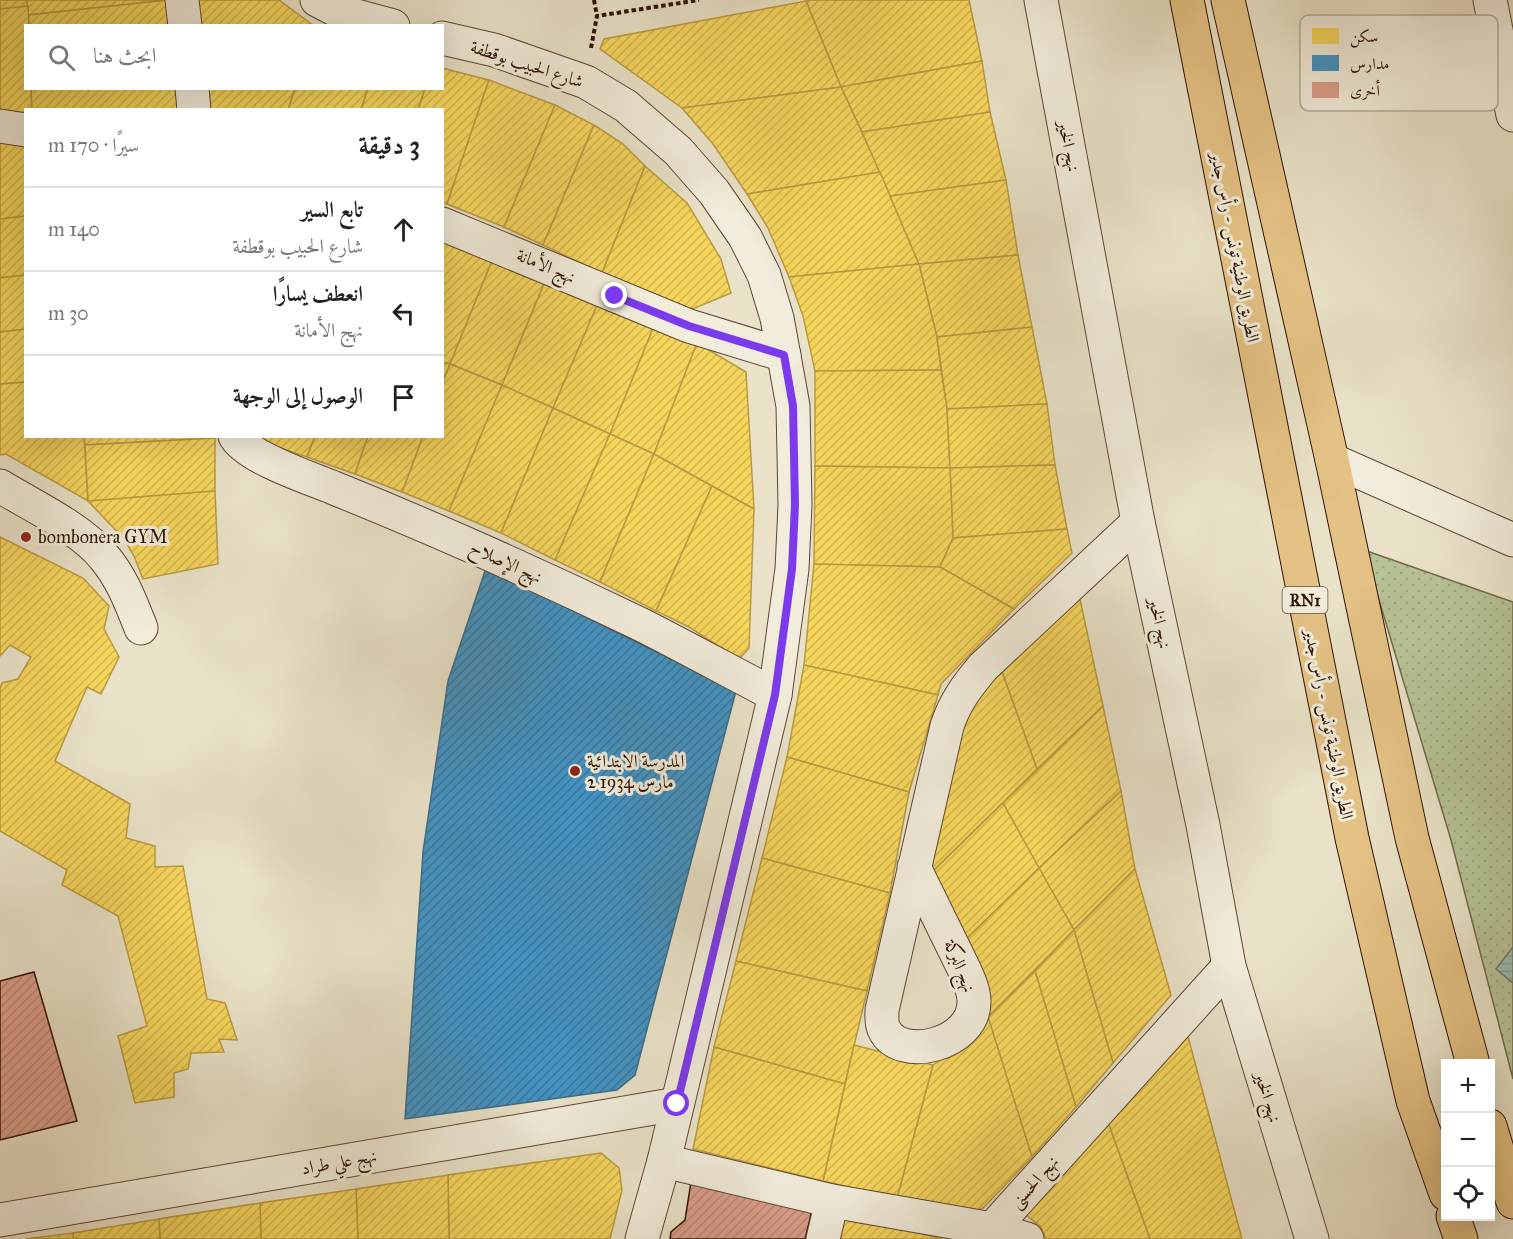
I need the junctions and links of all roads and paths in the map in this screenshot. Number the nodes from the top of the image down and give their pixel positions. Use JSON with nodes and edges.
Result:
{"nodes":[{"id":1,"x":182,"y":0,"type":"edge"},
{"id":2,"x":316,"y":0,"type":"edge"},
{"id":3,"x":594,"y":0,"type":"edge"},
{"id":4,"x":699,"y":0,"type":"edge"},
{"id":5,"x":1041,"y":0,"type":"edge"},
{"id":6,"x":1187,"y":0,"type":"edge"},
{"id":7,"x":1228,"y":0,"type":"edge"},
{"id":8,"x":1490,"y":0,"type":"edge"},
{"id":9,"x":1493,"y":15,"type":"edge"},
{"id":10,"x":597,"y":16,"type":"junction"},
{"id":11,"x":185,"y":24,"type":"edge"},
{"id":12,"x":386,"y":24,"type":"edge"},
{"id":13,"x":444,"y":38,"type":"edge"},
{"id":14,"x":1498,"y":40,"type":"edge"},
{"id":15,"x":586,"y":82,"type":"junction"},
{"id":16,"x":192,"y":90,"type":"edge"},
{"id":17,"x":194,"y":108,"type":"edge"},
{"id":18,"x":1513,"y":115,"type":"edge"},
{"id":19,"x":0,"y":126,"type":"edge"},
{"id":20,"x":24,"y":130,"type":"edge"},
{"id":21,"x":444,"y":225,"type":"edge"},
{"id":22,"x":784,"y":355,"type":"junction"},
{"id":23,"x":235,"y":438,"type":"edge"},
{"id":24,"x":1332,"y":460,"type":"junction"},
{"id":25,"x":0,"y":486,"type":"edge"},
{"id":26,"x":1138,"y":522,"type":"junction"},
{"id":27,"x":1513,"y":540,"type":"edge"},
{"id":28,"x":141,"y":628,"type":"dead end"},
{"id":29,"x":775,"y":695,"type":"junction"},
{"id":30,"x":914,"y":867,"type":"junction"},
{"id":31,"x":1229,"y":966,"type":"junction"},
{"id":32,"x":1472,"y":1059,"type":"edge"},
{"id":33,"x":677,"y":1104,"type":"junction"},
{"id":34,"x":1495,"y":1140,"type":"edge"},
{"id":35,"x":664,"y":1161,"type":"junction"},
{"id":36,"x":1441,"y":1180,"type":"edge"},
{"id":37,"x":832,"y":1201,"type":"junction"},
{"id":38,"x":1513,"y":1202,"type":"edge"},
{"id":39,"x":0,"y":1220,"type":"edge"},
{"id":40,"x":1455,"y":1221,"type":"edge"},
{"id":41,"x":992,"y":1229,"type":"junction"},
{"id":42,"x":642,"y":1239,"type":"edge"},
{"id":43,"x":823,"y":1239,"type":"edge"},
{"id":44,"x":1027,"y":1239,"type":"edge"},
{"id":45,"x":1312,"y":1239,"type":"edge"},
{"id":46,"x":1461,"y":1239,"type":"edge"}],
"edges":[{"from":1,"to":11,"type":"street"},
{"from":2,"to":12,"type":"street"},
{"from":3,"to":10,"type":"path"},
{"from":4,"to":10,"type":"path"},
{"from":5,"to":26,"type":"street","name":"نهج الخير"},
{"from":6,"to":36,"type":"main road","name":"الطريق الوطنية تونس - رأس جدير","number":"RN1"},
{"from":7,"to":24,"type":"main road"},
{"from":8,"to":9,"type":"street"},
{"from":10,"to":15,"type":"path"},
{"from":13,"to":15,"type":"street","name":"شارع الحبيب بوقطفة"},
{"from":14,"to":18,"type":"street"},
{"from":15,"to":22,"type":"street","name":"شارع الحبيب بوقطفة"},
{"from":16,"to":17,"type":"street"},
{"from":19,"to":20,"type":"street"},
{"from":21,"to":22,"type":"street","name":"نهج الأمانة"},
{"from":22,"to":29,"type":"street","name":"شارع الحبيب بوقطفة"},
{"from":23,"to":29,"type":"street","name":"نهج الإصلاح"},
{"from":24,"to":27,"type":"street"},
{"from":24,"to":32,"type":"main road"},
{"from":25,"to":28,"type":"street"},
{"from":26,"to":30,"type":"street","name":"نهج البركة"},
{"from":26,"to":31,"type":"street","name":"نهج الخير"},
{"from":29,"to":33,"type":"street","name":"شارع الحبيب بوقطفة"},
{"from":30,"to":30,"type":"street","name":"نهج البركة"},
{"from":31,"to":41,"type":"street","name":"نهج الحسنى"},
{"from":31,"to":45,"type":"street","name":"نهج الخير"},
{"from":33,"to":35,"type":"street","name":"شارع الحبيب بوقطفة"},
{"from":33,"to":39,"type":"street","name":"نهج علي طراد"},
{"from":34,"to":38,"type":"main road"},
{"from":35,"to":37,"type":"street"},
{"from":35,"to":42,"type":"street","name":"شارع الحبيب بوقطفة"},
{"from":37,"to":41,"type":"street"},
{"from":37,"to":43,"type":"street"},
{"from":40,"to":46,"type":"main road"},
{"from":41,"to":44,"type":"street"}]}
